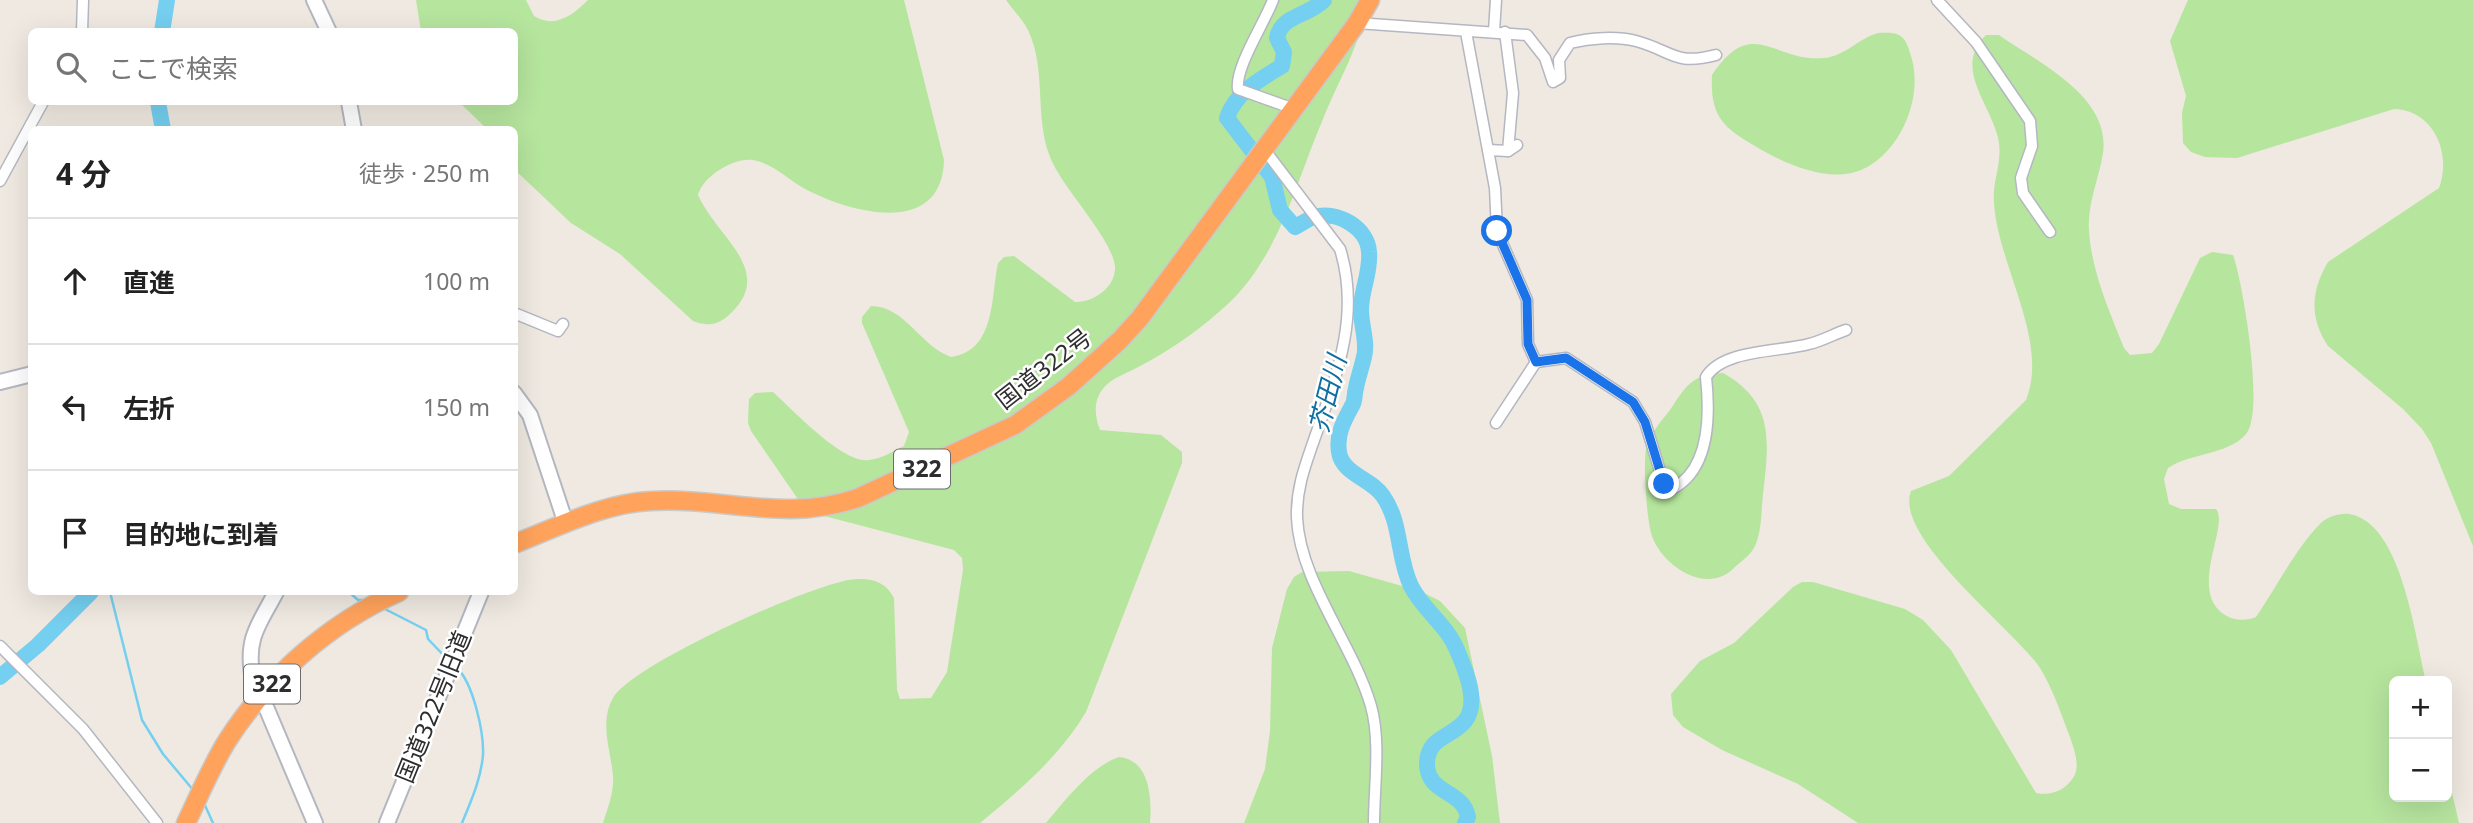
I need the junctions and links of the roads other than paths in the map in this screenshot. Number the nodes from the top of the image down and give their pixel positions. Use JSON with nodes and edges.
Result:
{"nodes":[{"id":1,"x":83,"y":0,"type":"edge"},
{"id":2,"x":314,"y":0,"type":"edge"},
{"id":3,"x":1273,"y":0,"type":"edge"},
{"id":4,"x":1370,"y":0,"type":"edge"},
{"id":5,"x":1496,"y":0,"type":"edge"},
{"id":6,"x":1937,"y":0,"type":"edge"},
{"id":7,"x":1357,"y":23,"type":"junction"},
{"id":8,"x":82,"y":28,"type":"edge"},
{"id":9,"x":327,"y":28,"type":"edge"},
{"id":10,"x":1499,"y":32,"type":"junction"},
{"id":11,"x":1466,"y":33,"type":"junction"},
{"id":12,"x":1716,"y":55,"type":"dead end"},
{"id":13,"x":41,"y":105,"type":"edge"},
{"id":14,"x":350,"y":105,"type":"edge"},
{"id":15,"x":1294,"y":109,"type":"junction"},
{"id":16,"x":30,"y":126,"type":"edge"},
{"id":17,"x":353,"y":126,"type":"edge"},
{"id":18,"x":28,"y":130,"type":"edge"},
{"id":19,"x":1488,"y":150,"type":"junction"},
{"id":20,"x":1262,"y":152,"type":"junction"},
{"id":21,"x":0,"y":181,"type":"edge"},
{"id":22,"x":2050,"y":232,"type":"dead end"},
{"id":23,"x":518,"y":319,"type":"edge"},
{"id":24,"x":563,"y":324,"type":"dead end"},
{"id":25,"x":1846,"y":330,"type":"dead end"},
{"id":26,"x":1536,"y":362,"type":"junction"},
{"id":27,"x":28,"y":375,"type":"edge"},
{"id":28,"x":0,"y":382,"type":"edge"},
{"id":29,"x":518,"y":398,"type":"edge"},
{"id":30,"x":1496,"y":423,"type":"dead end"},
{"id":31,"x":566,"y":524,"type":"junction"},
{"id":32,"x":518,"y":542,"type":"edge"},
{"id":33,"x":274,"y":595,"type":"edge"},
{"id":34,"x":392,"y":595,"type":"edge"},
{"id":35,"x":480,"y":595,"type":"edge"},
{"id":36,"x":0,"y":646,"type":"edge"},
{"id":37,"x":261,"y":696,"type":"junction"},
{"id":38,"x":157,"y":823,"type":"edge"},
{"id":39,"x":186,"y":823,"type":"edge"},
{"id":40,"x":315,"y":823,"type":"edge"},
{"id":41,"x":387,"y":823,"type":"edge"},
{"id":42,"x":1374,"y":823,"type":"edge"}],
"edges":[{"from":1,"to":8,"type":"street"},
{"from":2,"to":9,"type":"street"},
{"from":3,"to":15,"type":"street"},
{"from":4,"to":7,"type":"highway","name":"国道322号","number":"322"},
{"from":5,"to":10,"type":"street"},
{"from":6,"to":22,"type":"street"},
{"from":7,"to":11,"type":"street"},
{"from":7,"to":15,"type":"highway","name":"国道322号","number":"322"},
{"from":10,"to":11,"type":"street"},
{"from":10,"to":12,"type":"street"},
{"from":10,"to":19,"type":"street"},
{"from":11,"to":19,"type":"street"},
{"from":13,"to":16,"type":"street"},
{"from":14,"to":17,"type":"street"},
{"from":15,"to":20,"type":"highway","name":"国道322号","number":"322"},
{"from":18,"to":21,"type":"street"},
{"from":19,"to":26,"type":"street"},
{"from":20,"to":31,"type":"highway","name":"国道322号","number":"322"},
{"from":20,"to":42,"type":"street"},
{"from":23,"to":24,"type":"street"},
{"from":25,"to":26,"type":"street"},
{"from":26,"to":30,"type":"street"},
{"from":27,"to":28,"type":"street"},
{"from":29,"to":31,"type":"street"},
{"from":31,"to":32,"type":"highway","name":"国道322号","number":"322"},
{"from":33,"to":37,"type":"street"},
{"from":34,"to":37,"type":"highway","number":"322"},
{"from":35,"to":41,"type":"street","name":"国道322号旧道"},
{"from":36,"to":38,"type":"street"},
{"from":37,"to":39,"type":"highway","number":"322"},
{"from":37,"to":40,"type":"street"}]}
